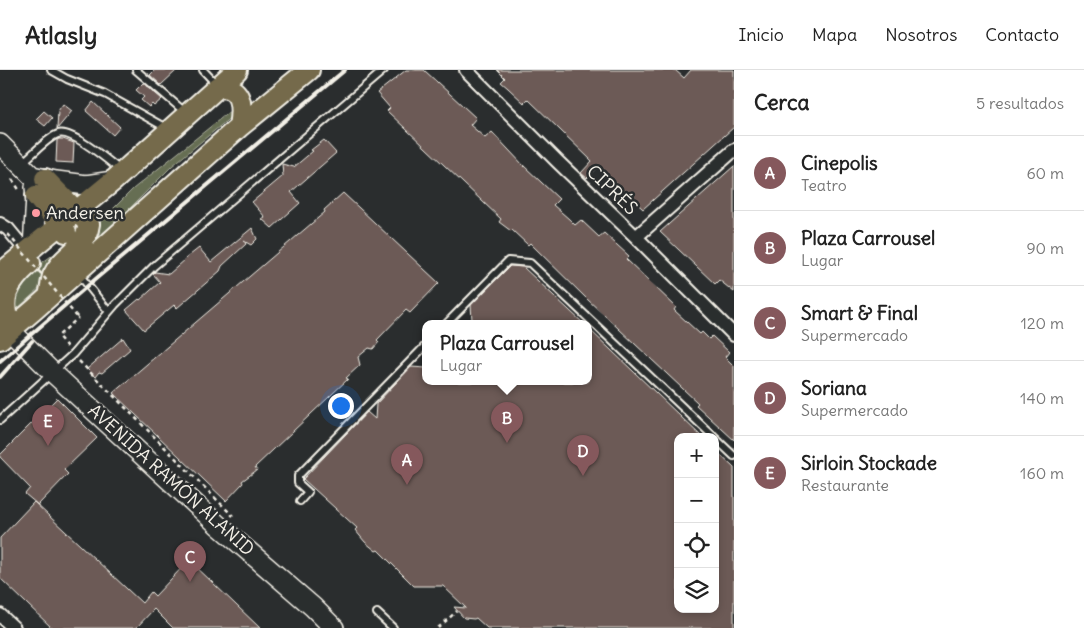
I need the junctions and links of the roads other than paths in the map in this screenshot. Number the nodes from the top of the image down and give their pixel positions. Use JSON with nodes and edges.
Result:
{"nodes":[{"id":1,"x":50,"y":70,"type":"edge"},
{"id":2,"x":136,"y":70,"type":"edge"},
{"id":3,"x":203,"y":70,"type":"edge"},
{"id":4,"x":237,"y":70,"type":"edge"},
{"id":5,"x":384,"y":70,"type":"edge"},
{"id":6,"x":466,"y":70,"type":"edge"},
{"id":7,"x":302,"y":74,"type":"edge"},
{"id":8,"x":217,"y":87,"type":"junction"},
{"id":9,"x":187,"y":114,"type":"junction"},
{"id":10,"x":239,"y":128,"type":"junction"},
{"id":11,"x":164,"y":135,"type":"junction"},
{"id":12,"x":0,"y":144,"type":"edge"},
{"id":13,"x":734,"y":150,"type":"edge"},
{"id":14,"x":118,"y":177,"type":"junction"},
{"id":15,"x":27,"y":181,"type":"junction"},
{"id":16,"x":80,"y":214,"type":"junction"},
{"id":17,"x":64,"y":228,"type":"junction"},
{"id":18,"x":4,"y":230,"type":"edge"},
{"id":19,"x":636,"y":237,"type":"junction"},
{"id":20,"x":30,"y":250,"type":"junction"},
{"id":21,"x":77,"y":272,"type":"junction"},
{"id":22,"x":0,"y":274,"type":"edge"},
{"id":23,"x":50,"y":296,"type":"junction"},
{"id":24,"x":109,"y":312,"type":"junction"},
{"id":25,"x":450,"y":320,"type":"edge"},
{"id":26,"x":591,"y":320,"type":"edge"},
{"id":27,"x":592,"y":321,"type":"edge"},
{"id":28,"x":3,"y":332,"type":"edge"},
{"id":29,"x":734,"y":335,"type":"edge"},
{"id":30,"x":422,"y":349,"type":"edge"},
{"id":31,"x":52,"y":372,"type":"junction"},
{"id":32,"x":0,"y":420,"type":"edge"},
{"id":33,"x":711,"y":433,"type":"edge"},
{"id":34,"x":719,"y":441,"type":"edge"},
{"id":35,"x":734,"y":456,"type":"edge"},
{"id":36,"x":300,"y":501,"type":"dead end"},
{"id":37,"x":377,"y":613,"type":"dead end"},
{"id":38,"x":0,"y":615,"type":"edge"},
{"id":39,"x":14,"y":628,"type":"edge"},
{"id":40,"x":334,"y":628,"type":"edge"},
{"id":41,"x":393,"y":628,"type":"edge"}],
"edges":[{"from":1,"to":11,"type":"lane"},
{"from":2,"to":9,"type":"lane"},
{"from":3,"to":8,"type":"lane"},
{"from":4,"to":8,"type":"main road"},
{"from":5,"to":24,"type":"lane"},
{"from":6,"to":19,"type":"street","name":"CIPRÉS"},
{"from":7,"to":10,"type":"main road"},
{"from":8,"to":9,"type":"main road"},
{"from":8,"to":10,"type":"main road"},
{"from":9,"to":11,"type":"main road"},
{"from":10,"to":21,"type":"main road"},
{"from":11,"to":14,"type":"main road"},
{"from":11,"to":16,"type":"main road"},
{"from":12,"to":15,"type":"street"},
{"from":13,"to":19,"type":"street"},
{"from":14,"to":15,"type":"street"},
{"from":14,"to":15,"type":"lane"},
{"from":14,"to":16,"type":"main road"},
{"from":15,"to":16,"type":"main road"},
{"from":15,"to":17,"type":"main road"},
{"from":15,"to":20,"type":"street"},
{"from":16,"to":17,"type":"main road"},
{"from":16,"to":23,"type":"main road"},
{"from":17,"to":20,"type":"main road"},
{"from":17,"to":28,"type":"main road"},
{"from":18,"to":20,"type":"street"},
{"from":19,"to":29,"type":"street","name":"CIPRÉS"},
{"from":20,"to":22,"type":"main road"},
{"from":21,"to":23,"type":"main road"},
{"from":21,"to":24,"type":"lane"},
{"from":23,"to":28,"type":"main road"},
{"from":24,"to":31,"type":"lane"},
{"from":25,"to":26,"type":"lane"},
{"from":27,"to":33,"type":"lane"},
{"from":28,"to":31,"type":"street","name":"AVENIDA RAMÓN ALANID"},
{"from":30,"to":36,"type":"lane"},
{"from":31,"to":32,"type":"lane"},
{"from":31,"to":40,"type":"street","name":"AVENIDA RAMÓN ALANID"},
{"from":34,"to":35,"type":"lane"},
{"from":37,"to":41,"type":"lane"},
{"from":38,"to":39,"type":"street"}]}
